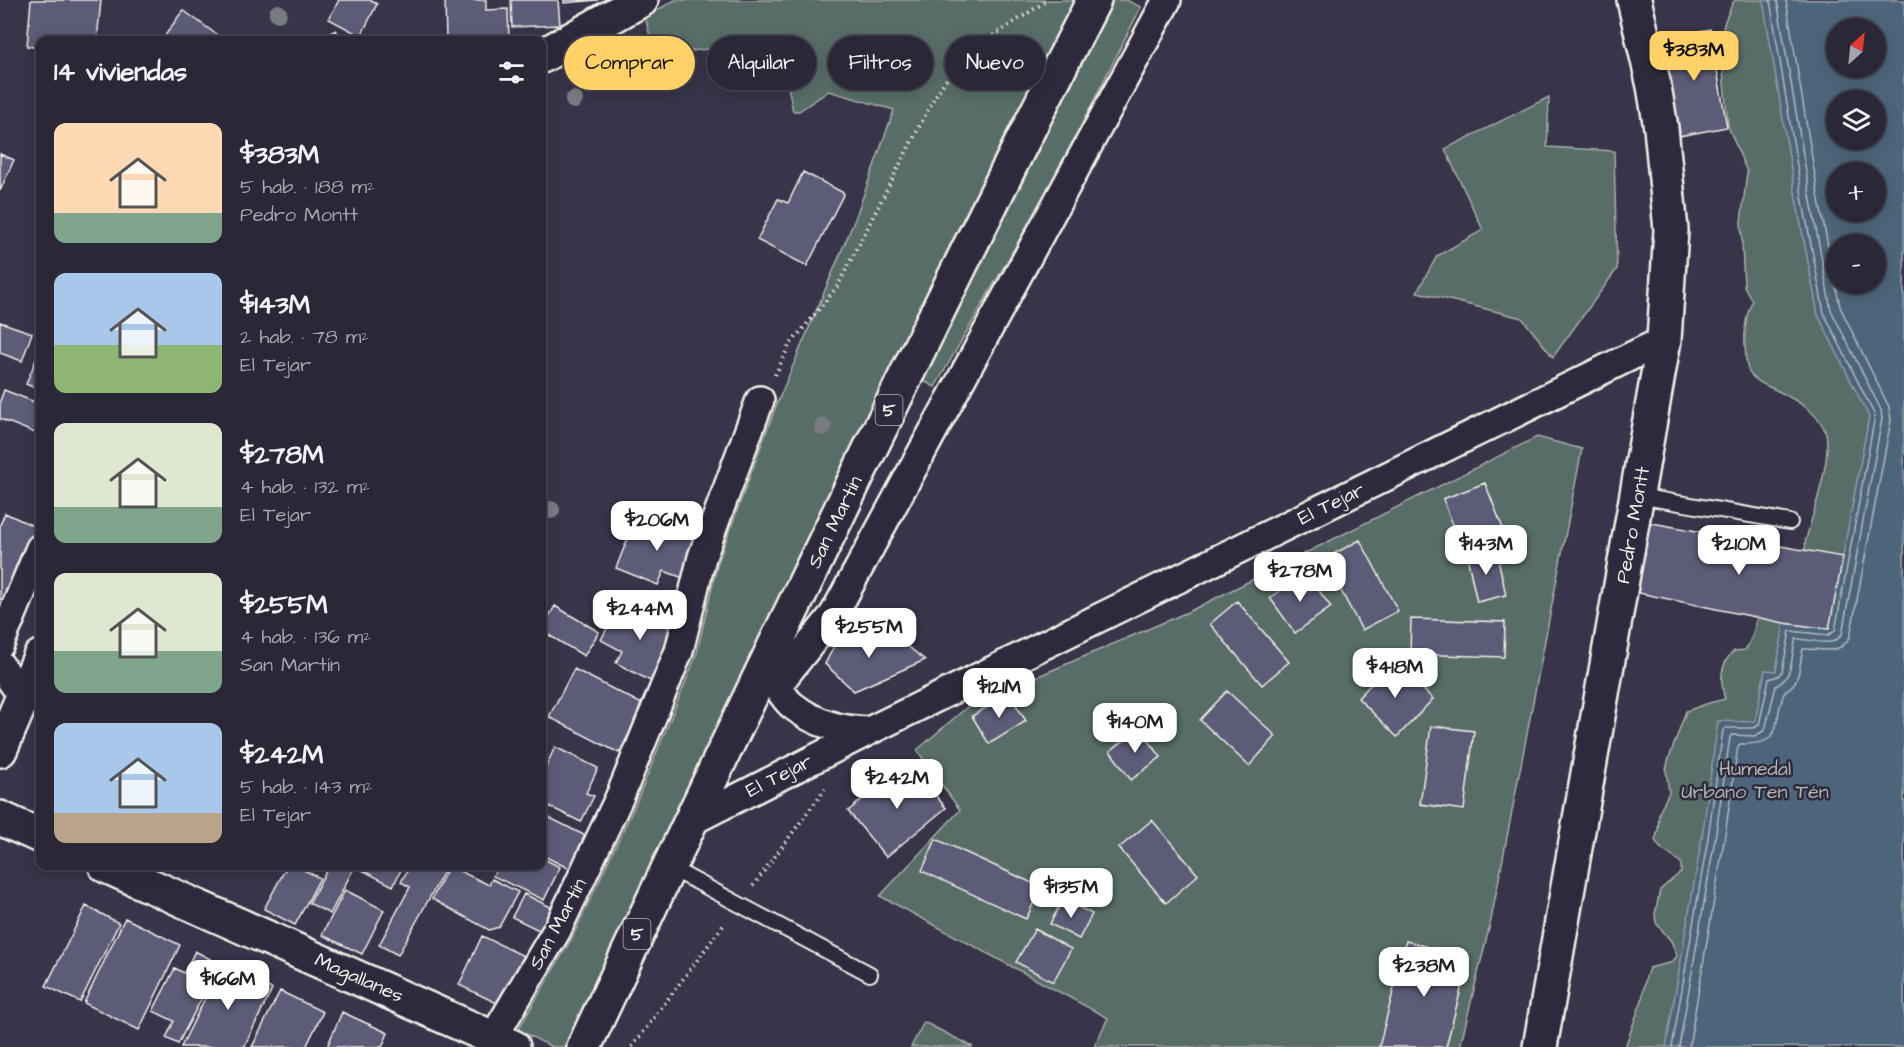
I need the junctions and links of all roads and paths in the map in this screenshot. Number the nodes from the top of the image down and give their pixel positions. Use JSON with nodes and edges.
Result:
{"nodes":[{"id":1,"x":641,"y":0,"type":"edge"},
{"id":2,"x":1048,"y":0,"type":"edge"},
{"id":3,"x":1094,"y":0,"type":"edge"},
{"id":4,"x":1167,"y":0,"type":"edge"},
{"id":5,"x":1634,"y":0,"type":"edge"},
{"id":6,"x":546,"y":54,"type":"edge"},
{"id":7,"x":1664,"y":340,"type":"junction"},
{"id":8,"x":760,"y":400,"type":"joint"},
{"id":9,"x":1638,"y":496,"type":"junction"},
{"id":10,"x":1790,"y":522,"type":"dead end"},
{"id":11,"x":36,"y":558,"type":"edge"},
{"id":12,"x":0,"y":644,"type":"edge"},
{"id":13,"x":0,"y":665,"type":"edge"},
{"id":14,"x":36,"y":677,"type":"edge"},
{"id":15,"x":767,"y":683,"type":"junction"},
{"id":16,"x":32,"y":697,"type":"edge"},
{"id":17,"x":869,"y":730,"type":"junction"},
{"id":18,"x":0,"y":750,"type":"edge"},
{"id":19,"x":0,"y":818,"type":"edge"},
{"id":20,"x":690,"y":822,"type":"junction"},
{"id":21,"x":36,"y":834,"type":"edge"},
{"id":22,"x":669,"y":867,"type":"junction"},
{"id":23,"x":115,"y":870,"type":"edge"},
{"id":24,"x":870,"y":974,"type":"dead end"},
{"id":25,"x":503,"y":1042,"type":"edge"},
{"id":26,"x":584,"y":1047,"type":"edge"},
{"id":27,"x":1540,"y":1047,"type":"edge"}],
"edges":[{"from":1,"to":6,"type":"main road"},
{"from":2,"to":8,"type":"path"},
{"from":3,"to":15,"type":"main road","name":"San Martín","number":"5"},
{"from":4,"to":15,"type":"street","name":"San Martín"},
{"from":5,"to":7,"type":"main road","name":"Pedro Montt"},
{"from":7,"to":9,"type":"main road","name":"Pedro Montt"},
{"from":7,"to":17,"type":"street","name":"El Tejar"},
{"from":8,"to":25,"type":"street","name":"San Martín"},
{"from":9,"to":10,"type":"lane"},
{"from":9,"to":27,"type":"main road","name":"Pedro Montt"},
{"from":11,"to":12,"type":"street"},
{"from":13,"to":16,"type":"street"},
{"from":14,"to":16,"type":"main road"},
{"from":15,"to":17,"type":"street","name":"El Tejar"},
{"from":15,"to":20,"type":"main road","name":"San Martín","number":"5"},
{"from":16,"to":18,"type":"main road"},
{"from":17,"to":20,"type":"street","name":"El Tejar"},
{"from":19,"to":21,"type":"main road"},
{"from":20,"to":22,"type":"main road","name":"San Martín","number":"5"},
{"from":22,"to":24,"type":"lane"},
{"from":22,"to":26,"type":"main road","name":"San Martín","number":"5"},
{"from":23,"to":25,"type":"main road","name":"Magallanes"}]}
